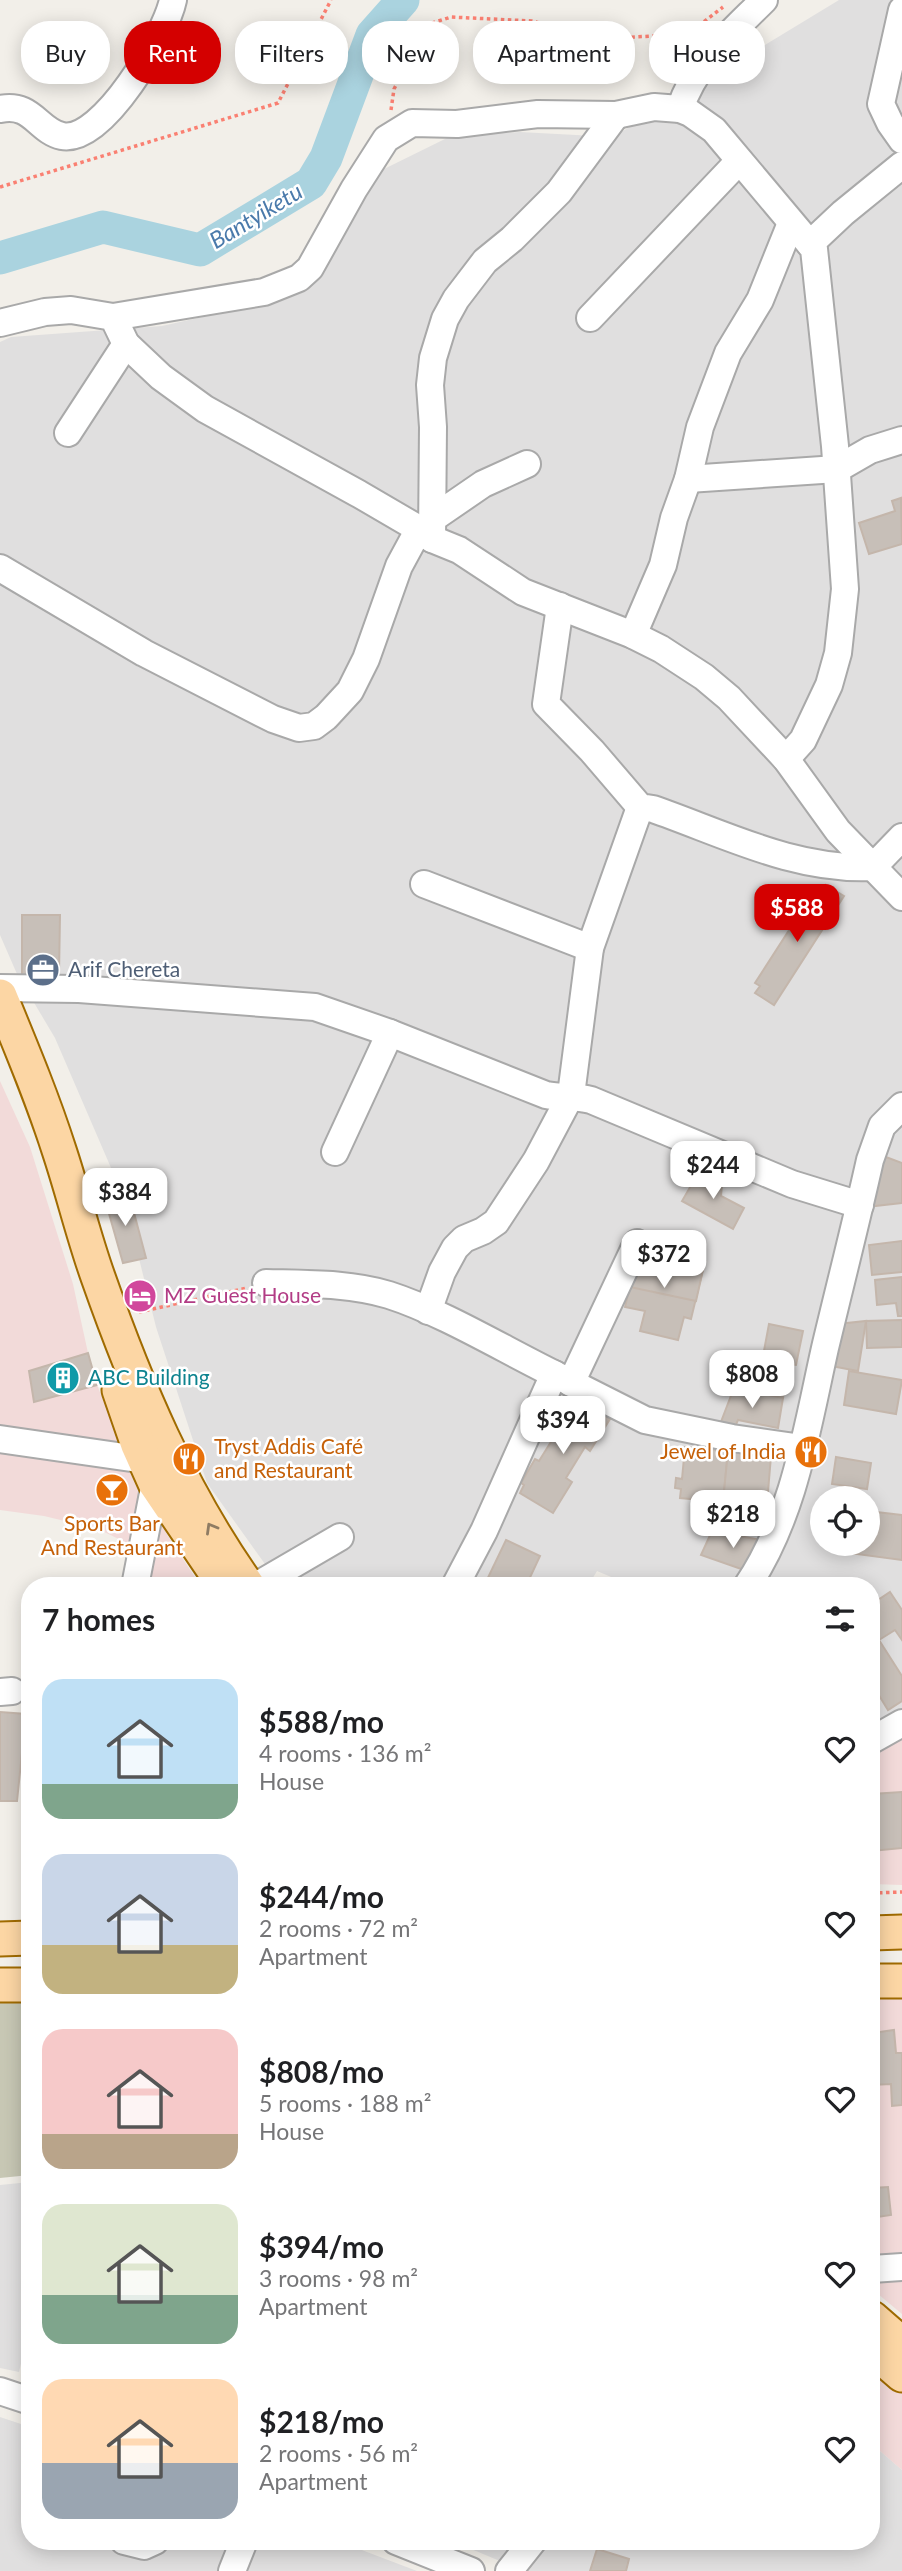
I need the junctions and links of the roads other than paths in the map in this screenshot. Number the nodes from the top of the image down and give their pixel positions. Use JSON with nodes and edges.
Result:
{"nodes":[{"id":1,"x":173,"y":0,"type":"edge"},
{"id":2,"x":764,"y":0,"type":"edge"},
{"id":3,"x":902,"y":10,"type":"edge"},
{"id":4,"x":0,"y":109,"type":"edge"},
{"id":5,"x":680,"y":109,"type":"junction"},
{"id":6,"x":616,"y":115,"type":"junction"},
{"id":7,"x":902,"y":140,"type":"edge"},
{"id":8,"x":739,"y":160,"type":"junction"},
{"id":9,"x":902,"y":165,"type":"edge"},
{"id":10,"x":791,"y":223,"type":"junction"},
{"id":11,"x":810,"y":244,"type":"junction"},
{"id":12,"x":113,"y":317,"type":"junction"},
{"id":13,"x":590,"y":317,"type":"dead end"},
{"id":14,"x":0,"y":323,"type":"edge"},
{"id":15,"x":126,"y":344,"type":"junction"},
{"id":16,"x":68,"y":433,"type":"dead end"},
{"id":17,"x":902,"y":440,"type":"edge"},
{"id":18,"x":527,"y":464,"type":"dead end"},
{"id":19,"x":836,"y":469,"type":"junction"},
{"id":20,"x":688,"y":479,"type":"junction"},
{"id":21,"x":428,"y":529,"type":"junction"},
{"id":22,"x":0,"y":568,"type":"edge"},
{"id":23,"x":560,"y":606,"type":"junction"},
{"id":24,"x":633,"y":635,"type":"junction"},
{"id":25,"x":786,"y":759,"type":"junction"},
{"id":26,"x":640,"y":807,"type":"junction"},
{"id":27,"x":902,"y":836,"type":"edge"},
{"id":28,"x":873,"y":867,"type":"junction"},
{"id":29,"x":424,"y":884,"type":"dead end"},
{"id":30,"x":902,"y":897,"type":"edge"},
{"id":31,"x":590,"y":948,"type":"junction"},
{"id":32,"x":0,"y":988,"type":"edge"},
{"id":33,"x":0,"y":996,"type":"edge"},
{"id":34,"x":390,"y":1033,"type":"junction"},
{"id":35,"x":0,"y":1047,"type":"edge"},
{"id":36,"x":571,"y":1095,"type":"junction"},
{"id":37,"x":902,"y":1106,"type":"edge"},
{"id":38,"x":892,"y":1132,"type":"edge"},
{"id":39,"x":335,"y":1153,"type":"dead end"},
{"id":40,"x":860,"y":1205,"type":"junction"},
{"id":41,"x":637,"y":1243,"type":"dead end"},
{"id":42,"x":266,"y":1283,"type":"road end"},
{"id":43,"x":428,"y":1311,"type":"junction"},
{"id":44,"x":562,"y":1379,"type":"junction"},
{"id":45,"x":0,"y":1439,"type":"edge"},
{"id":46,"x":803,"y":1448,"type":"junction"},
{"id":47,"x":156,"y":1465,"type":"junction"},
{"id":48,"x":340,"y":1537,"type":"dead end"},
{"id":49,"x":137,"y":1577,"type":"edge"},
{"id":50,"x":218,"y":1577,"type":"edge"},
{"id":51,"x":242,"y":1577,"type":"edge"},
{"id":52,"x":271,"y":1577,"type":"edge"},
{"id":53,"x":461,"y":1577,"type":"edge"},
{"id":54,"x":752,"y":1577,"type":"edge"},
{"id":55,"x":902,"y":1723,"type":"edge"},
{"id":56,"x":880,"y":1735,"type":"edge"},
{"id":57,"x":880,"y":1912,"type":"edge"},
{"id":58,"x":902,"y":1912,"type":"edge"},
{"id":59,"x":0,"y":1919,"type":"edge"},
{"id":60,"x":21,"y":1919,"type":"edge"},
{"id":61,"x":880,"y":1933,"type":"edge"},
{"id":62,"x":902,"y":1933,"type":"edge"},
{"id":63,"x":21,"y":1938,"type":"edge"},
{"id":64,"x":0,"y":1939,"type":"edge"},
{"id":65,"x":880,"y":1961,"type":"edge"},
{"id":66,"x":902,"y":1961,"type":"edge"},
{"id":67,"x":21,"y":1962,"type":"edge"},
{"id":68,"x":0,"y":1963,"type":"edge"},
{"id":69,"x":880,"y":1981,"type":"edge"},
{"id":70,"x":902,"y":1981,"type":"edge"},
{"id":71,"x":0,"y":1985,"type":"edge"},
{"id":72,"x":21,"y":1985,"type":"edge"},
{"id":73,"x":902,"y":2267,"type":"edge"},
{"id":74,"x":880,"y":2268,"type":"edge"},
{"id":75,"x":880,"y":2334,"type":"edge"},
{"id":76,"x":894,"y":2359,"type":"edge"},
{"id":77,"x":0,"y":2391,"type":"edge"},
{"id":78,"x":21,"y":2398,"type":"edge"},
{"id":79,"x":240,"y":2550,"type":"edge"},
{"id":80,"x":418,"y":2550,"type":"edge"},
{"id":81,"x":526,"y":2550,"type":"edge"},
{"id":82,"x":232,"y":2571,"type":"edge"},
{"id":83,"x":471,"y":2571,"type":"edge"},
{"id":84,"x":509,"y":2571,"type":"edge"}],
"edges":[{"from":1,"to":4,"type":"street"},
{"from":2,"to":5,"type":"street"},
{"from":3,"to":7,"type":"street"},
{"from":5,"to":6,"type":"street"},
{"from":5,"to":8,"type":"street"},
{"from":6,"to":12,"type":"street"},
{"from":6,"to":21,"type":"street"},
{"from":8,"to":10,"type":"street"},
{"from":8,"to":13,"type":"street"},
{"from":9,"to":11,"type":"street"},
{"from":10,"to":11,"type":"street"},
{"from":10,"to":20,"type":"street"},
{"from":11,"to":19,"type":"street"},
{"from":12,"to":14,"type":"street"},
{"from":12,"to":15,"type":"street"},
{"from":15,"to":16,"type":"street"},
{"from":15,"to":21,"type":"street"},
{"from":17,"to":19,"type":"street"},
{"from":18,"to":21,"type":"street"},
{"from":19,"to":20,"type":"street"},
{"from":19,"to":25,"type":"street"},
{"from":20,"to":24,"type":"street"},
{"from":21,"to":22,"type":"street"},
{"from":21,"to":23,"type":"street"},
{"from":23,"to":24,"type":"street"},
{"from":23,"to":26,"type":"street"},
{"from":24,"to":25,"type":"street"},
{"from":25,"to":28,"type":"street"},
{"from":26,"to":28,"type":"street"},
{"from":26,"to":31,"type":"street"},
{"from":27,"to":28,"type":"street"},
{"from":28,"to":30,"type":"street"},
{"from":29,"to":31,"type":"street"},
{"from":31,"to":36,"type":"street"},
{"from":32,"to":34,"type":"street"},
{"from":33,"to":47,"type":"main road"},
{"from":34,"to":36,"type":"street"},
{"from":34,"to":39,"type":"street"},
{"from":35,"to":47,"type":"main road"},
{"from":36,"to":40,"type":"street"},
{"from":36,"to":43,"type":"street"},
{"from":37,"to":38,"type":"street"},
{"from":38,"to":40,"type":"street"},
{"from":40,"to":46,"type":"street"},
{"from":41,"to":44,"type":"street"},
{"from":42,"to":43,"type":"street"},
{"from":43,"to":44,"type":"street"},
{"from":44,"to":46,"type":"street"},
{"from":44,"to":53,"type":"street"},
{"from":45,"to":47,"type":"street"},
{"from":46,"to":54,"type":"street"},
{"from":47,"to":49,"type":"street"},
{"from":47,"to":50,"type":"main road"},
{"from":51,"to":47,"type":"main road","one_way":true},
{"from":48,"to":52,"type":"street"},
{"from":55,"to":56,"type":"street"},
{"from":57,"to":58,"type":"main road"},
{"from":59,"to":60,"type":"main road"},
{"from":61,"to":62,"type":"main road"},
{"from":63,"to":64,"type":"main road"},
{"from":65,"to":66,"type":"main road"},
{"from":67,"to":68,"type":"main road"},
{"from":69,"to":70,"type":"main road"},
{"from":71,"to":72,"type":"main road"},
{"from":73,"to":74,"type":"street"},
{"from":75,"to":76,"type":"main road"},
{"from":77,"to":78,"type":"street"},
{"from":79,"to":82,"type":"street"},
{"from":80,"to":83,"type":"street"},
{"from":81,"to":84,"type":"street"}]}
